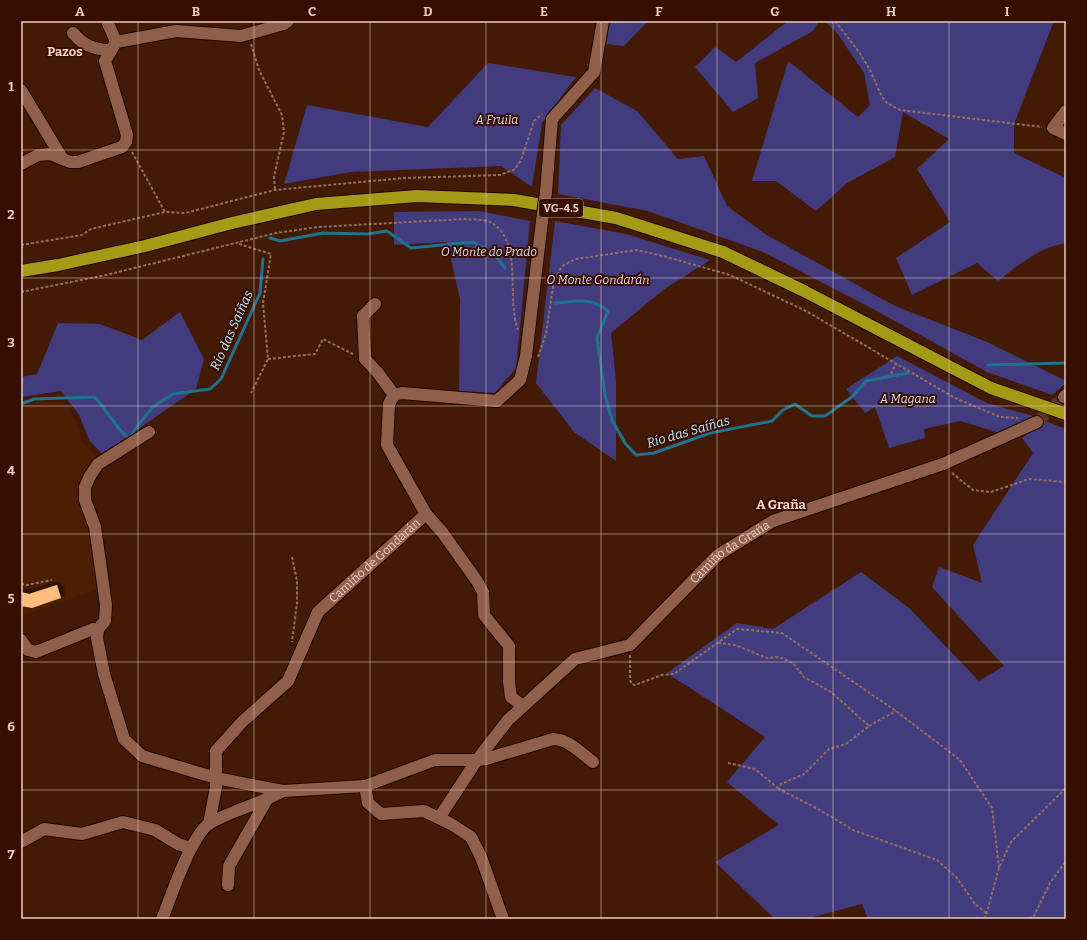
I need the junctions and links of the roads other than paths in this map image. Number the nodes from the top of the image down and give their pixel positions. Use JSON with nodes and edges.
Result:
{"nodes":[{"id":1,"x":107,"y":21,"type":"edge"},
{"id":2,"x":288,"y":21,"type":"edge"},
{"id":3,"x":603,"y":21,"type":"edge"},
{"id":4,"x":73,"y":33,"type":"dead end"},
{"id":5,"x":114,"y":47,"type":"junction"},
{"id":6,"x":21,"y":90,"type":"edge"},
{"id":7,"x":1066,"y":111,"type":"edge"},
{"id":8,"x":1066,"y":134,"type":"edge"},
{"id":9,"x":62,"y":158,"type":"junction"},
{"id":10,"x":21,"y":164,"type":"edge"},
{"id":11,"x":21,"y":271,"type":"edge"},
{"id":12,"x":375,"y":304,"type":"dead end"},
{"id":13,"x":394,"y":395,"type":"junction"},
{"id":14,"x":1066,"y":414,"type":"edge"},
{"id":15,"x":1035,"y":423,"type":"tunnel mouth"},
{"id":16,"x":148,"y":432,"type":"dead end"},
{"id":17,"x":426,"y":514,"type":"junction"},
{"id":18,"x":98,"y":629,"type":"junction"},
{"id":19,"x":21,"y":640,"type":"edge"},
{"id":20,"x":523,"y":706,"type":"junction"},
{"id":21,"x":477,"y":760,"type":"junction"},
{"id":22,"x":593,"y":762,"type":"dead end"},
{"id":23,"x":216,"y":778,"type":"junction"},
{"id":24,"x":365,"y":786,"type":"junction"},
{"id":25,"x":283,"y":791,"type":"junction"},
{"id":26,"x":266,"y":801,"type":"junction"},
{"id":27,"x":439,"y":818,"type":"junction"},
{"id":28,"x":209,"y":824,"type":"junction"},
{"id":29,"x":21,"y":842,"type":"edge"},
{"id":30,"x":190,"y":848,"type":"junction"},
{"id":31,"x":228,"y":885,"type":"dead end"},
{"id":32,"x":162,"y":919,"type":"edge"},
{"id":33,"x":503,"y":919,"type":"edge"}],
"edges":[{"from":1,"to":5,"type":"street"},
{"from":2,"to":5,"type":"street"},
{"from":3,"to":13,"type":"street","bridge":true},
{"from":4,"to":5,"type":"street"},
{"from":5,"to":9,"type":"street"},
{"from":6,"to":9,"type":"street"},
{"from":7,"to":8,"type":"street"},
{"from":9,"to":10,"type":"street"},
{"from":11,"to":14,"type":"highway","number":"VG-4.5"},
{"from":12,"to":13,"type":"street"},
{"from":13,"to":17,"type":"street","name":"Camiño de Gondarán"},
{"from":15,"to":20,"type":"street","name":"Camiño da Graña"},
{"from":16,"to":18,"type":"street"},
{"from":17,"to":20,"type":"street"},
{"from":17,"to":23,"type":"street","name":"Camiño de Gondarán"},
{"from":18,"to":19,"type":"street"},
{"from":18,"to":23,"type":"street"},
{"from":20,"to":21,"type":"street"},
{"from":21,"to":22,"type":"street"},
{"from":21,"to":24,"type":"street"},
{"from":21,"to":27,"type":"street"},
{"from":23,"to":25,"type":"street"},
{"from":23,"to":28,"type":"street","name":"Camiño de Gondarán"},
{"from":24,"to":25,"type":"street"},
{"from":24,"to":27,"type":"street"},
{"from":25,"to":26,"type":"street"},
{"from":26,"to":28,"type":"street"},
{"from":26,"to":31,"type":"street"},
{"from":27,"to":33,"type":"street"},
{"from":28,"to":30,"type":"street"},
{"from":29,"to":30,"type":"street"},
{"from":30,"to":32,"type":"street"}]}
